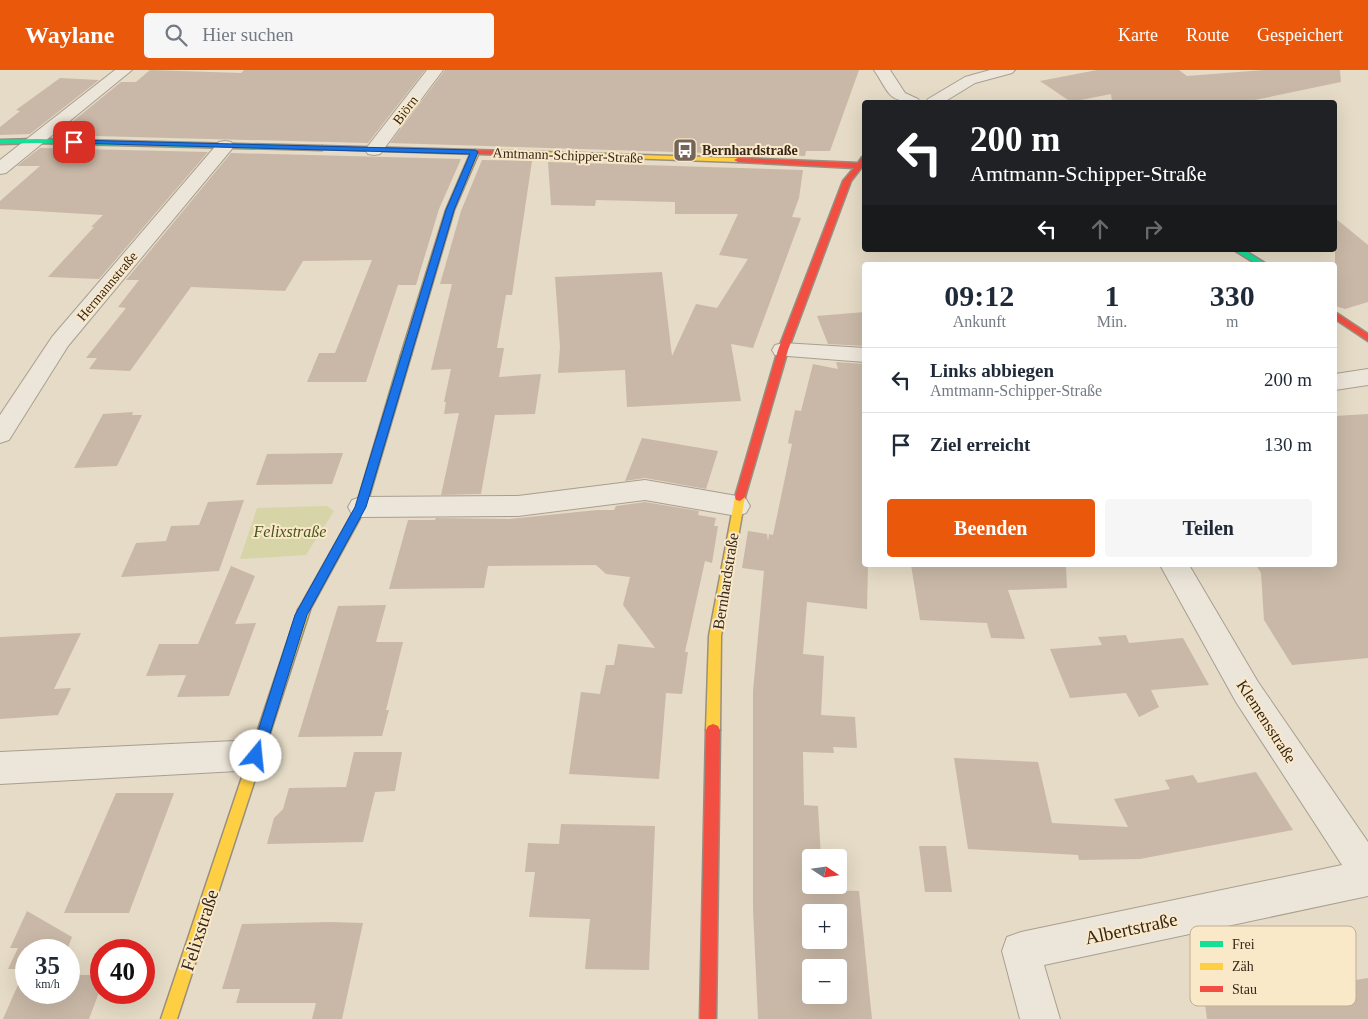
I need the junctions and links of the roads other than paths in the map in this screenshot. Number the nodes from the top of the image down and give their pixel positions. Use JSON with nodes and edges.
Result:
{"nodes":[{"id":1,"x":124,"y":70,"type":"edge"},
{"id":2,"x":435,"y":70,"type":"edge"},
{"id":3,"x":882,"y":70,"type":"edge"},
{"id":4,"x":1007,"y":70,"type":"edge"},
{"id":5,"x":908,"y":100,"type":"edge"},
{"id":6,"x":937,"y":100,"type":"edge"},
{"id":7,"x":36,"y":141,"type":"junction"},
{"id":8,"x":0,"y":142,"type":"edge"},
{"id":9,"x":226,"y":146,"type":"junction"},
{"id":10,"x":374,"y":150,"type":"junction"},
{"id":11,"x":475,"y":152,"type":"junction"},
{"id":12,"x":862,"y":164,"type":"edge"},
{"id":13,"x":862,"y":165,"type":"edge"},
{"id":14,"x":0,"y":169,"type":"edge"},
{"id":15,"x":1241,"y":252,"type":"edge"},
{"id":16,"x":1259,"y":262,"type":"edge"},
{"id":17,"x":1337,"y":316,"type":"edge"},
{"id":18,"x":1368,"y":338,"type":"edge"},
{"id":19,"x":783,"y":350,"type":"junction"},
{"id":20,"x":862,"y":356,"type":"edge"},
{"id":21,"x":1368,"y":377,"type":"edge"},
{"id":22,"x":1337,"y":382,"type":"edge"},
{"id":23,"x":0,"y":434,"type":"edge"},
{"id":24,"x":737,"y":506,"type":"junction"},
{"id":25,"x":361,"y":507,"type":"junction"},
{"id":26,"x":1175,"y":567,"type":"edge"},
{"id":27,"x":256,"y":756,"type":"junction"},
{"id":28,"x":0,"y":768,"type":"edge"},
{"id":29,"x":1368,"y":873,"type":"edge"},
{"id":30,"x":1368,"y":878,"type":"edge"},
{"id":31,"x":169,"y":1019,"type":"edge"},
{"id":32,"x":708,"y":1019,"type":"edge"},
{"id":33,"x":1040,"y":1019,"type":"edge"}],
"edges":[{"from":1,"to":7,"type":"street"},
{"from":2,"to":10,"type":"street","name":"Biörn"},
{"from":3,"to":5,"type":"street"},
{"from":4,"to":6,"type":"street"},
{"from":7,"to":8,"type":"street","name":"Amtmann-Schipper-Straße"},
{"from":7,"to":9,"type":"street","name":"Amtmann-Schipper-Straße"},
{"from":7,"to":14,"type":"street"},
{"from":9,"to":10,"type":"street","name":"Amtmann-Schipper-Straße"},
{"from":9,"to":23,"type":"street","name":"Hermannstraße"},
{"from":10,"to":11,"type":"street","name":"Amtmann-Schipper-Straße"},
{"from":11,"to":12,"type":"street","name":"Amtmann-Schipper-Straße"},
{"from":11,"to":25,"type":"street","name":"Felixstraße"},
{"from":13,"to":19,"type":"street","name":"Bernhardstraße"},
{"from":15,"to":16,"type":"street"},
{"from":17,"to":18,"type":"street"},
{"from":19,"to":20,"type":"street"},
{"from":19,"to":24,"type":"street","name":"Bernhardstraße"},
{"from":21,"to":22,"type":"street"},
{"from":24,"to":25,"type":"street"},
{"from":24,"to":32,"type":"street","name":"Bernhardstraße"},
{"from":25,"to":27,"type":"street","name":"Felixstraße"},
{"from":26,"to":29,"type":"street","name":"Klemensstraße"},
{"from":27,"to":28,"type":"street"},
{"from":27,"to":31,"type":"street","name":"Felixstraße"},
{"from":30,"to":33,"type":"street","name":"Albertstraße"}]}
